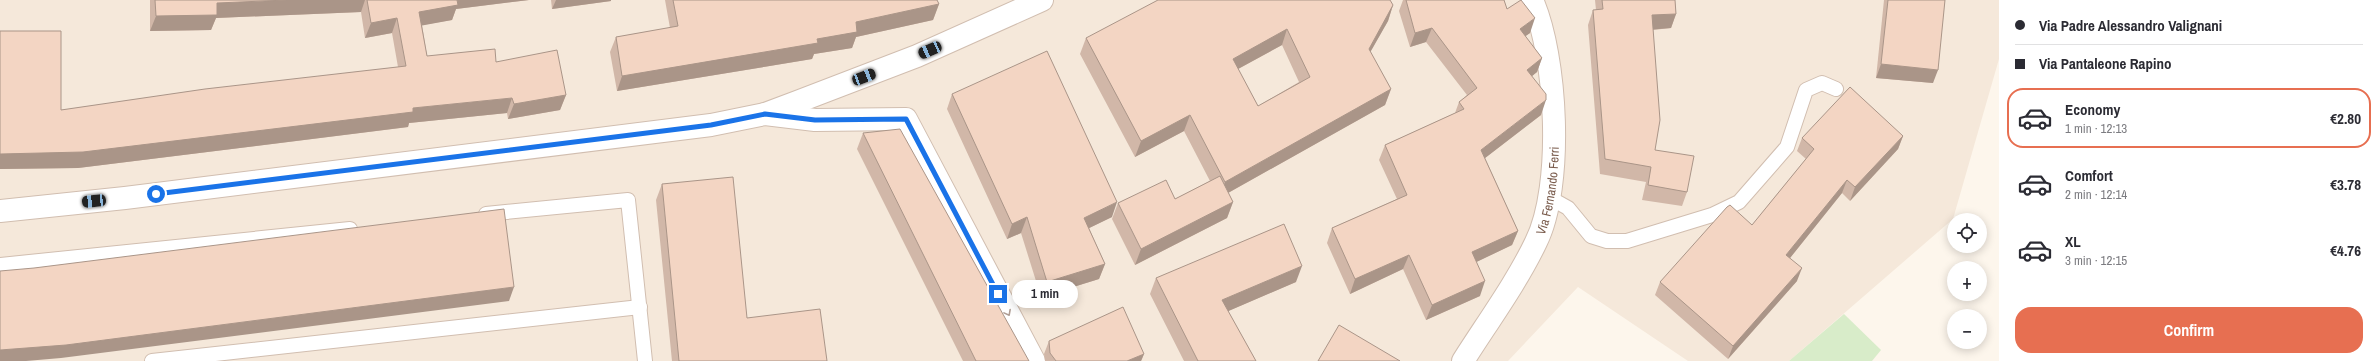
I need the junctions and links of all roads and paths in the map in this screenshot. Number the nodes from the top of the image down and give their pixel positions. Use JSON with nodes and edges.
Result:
{"nodes":[{"id":1,"x":1042,"y":0,"type":"edge"},
{"id":2,"x":1532,"y":0,"type":"edge"},
{"id":3,"x":1836,"y":89,"type":"dead end"},
{"id":4,"x":765,"y":114,"type":"junction"},
{"id":5,"x":1550,"y":198,"type":"junction"},
{"id":6,"x":0,"y":211,"type":"edge"},
{"id":7,"x":469,"y":216,"type":"edge"},
{"id":8,"x":366,"y":227,"type":"edge"},
{"id":9,"x":0,"y":265,"type":"edge"},
{"id":10,"x":640,"y":307,"type":"junction"},
{"id":11,"x":152,"y":361,"type":"edge"},
{"id":12,"x":645,"y":361,"type":"edge"},
{"id":13,"x":1034,"y":361,"type":"edge"},
{"id":14,"x":1463,"y":361,"type":"edge"}],
"edges":[{"from":1,"to":4,"type":"street"},
{"from":2,"to":5,"type":"street","name":"Via Fernando Ferri"},
{"from":3,"to":5,"type":"lane"},
{"from":4,"to":6,"type":"street"},
{"from":4,"to":13,"type":"street","one_way":true},
{"from":5,"to":14,"type":"street","name":"Via Fernando Ferri"},
{"from":7,"to":10,"type":"lane"},
{"from":8,"to":9,"type":"lane"},
{"from":10,"to":11,"type":"lane"},
{"from":10,"to":12,"type":"lane"}]}
